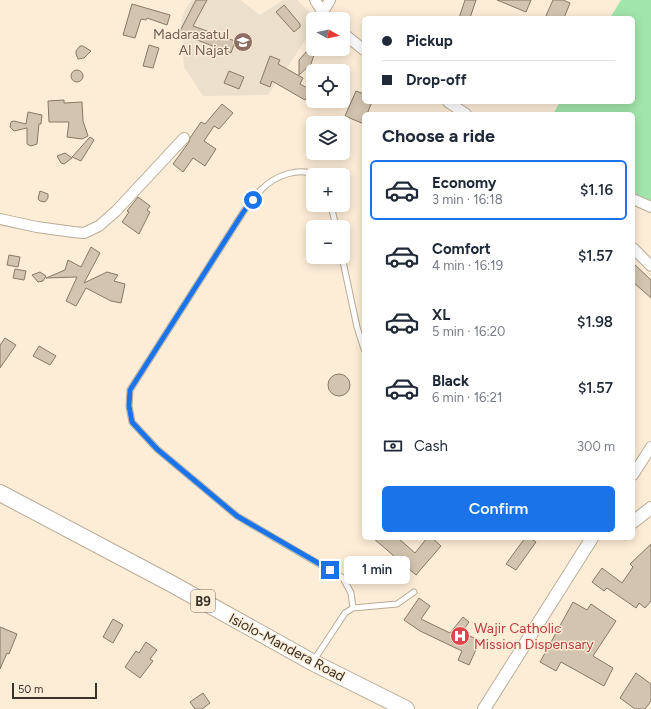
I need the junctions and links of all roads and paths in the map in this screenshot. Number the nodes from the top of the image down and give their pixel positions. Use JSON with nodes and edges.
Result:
{"nodes":[{"id":1,"x":315,"y":0,"type":"edge"},
{"id":2,"x":330,"y":0,"type":"edge"},
{"id":3,"x":322,"y":12,"type":"edge"},
{"id":4,"x":326,"y":12,"type":"edge"},
{"id":5,"x":350,"y":39,"type":"edge"},
{"id":6,"x":362,"y":48,"type":"edge"},
{"id":7,"x":451,"y":104,"type":"edge"},
{"id":8,"x":463,"y":112,"type":"edge"},
{"id":9,"x":184,"y":138,"type":"dead end"},
{"id":10,"x":306,"y":172,"type":"edge"},
{"id":11,"x":635,"y":199,"type":"edge"},
{"id":12,"x":651,"y":207,"type":"edge"},
{"id":13,"x":0,"y":219,"type":"edge"},
{"id":14,"x":635,"y":250,"type":"edge"},
{"id":15,"x":344,"y":264,"type":"edge"},
{"id":16,"x":651,"y":266,"type":"edge"},
{"id":17,"x":362,"y":343,"type":"edge"},
{"id":18,"x":651,"y":447,"type":"edge"},
{"id":19,"x":635,"y":472,"type":"edge"},
{"id":20,"x":0,"y":493,"type":"edge"},
{"id":21,"x":651,"y":508,"type":"edge"},
{"id":22,"x":635,"y":520,"type":"edge"},
{"id":23,"x":591,"y":540,"type":"edge"},
{"id":24,"x":414,"y":592,"type":"dead end"},
{"id":25,"x":353,"y":608,"type":"junction"},
{"id":26,"x":312,"y":662,"type":"junction"},
{"id":27,"x":406,"y":709,"type":"edge"},
{"id":28,"x":484,"y":709,"type":"edge"}],
"edges":[{"from":1,"to":3,"type":"street"},
{"from":2,"to":4,"type":"street"},
{"from":5,"to":6,"type":"street"},
{"from":7,"to":8,"type":"street"},
{"from":9,"to":13,"type":"street"},
{"from":10,"to":25,"type":"lane"},
{"from":11,"to":12,"type":"street"},
{"from":14,"to":16,"type":"street"},
{"from":15,"to":17,"type":"lane"},
{"from":18,"to":19,"type":"street"},
{"from":20,"to":26,"type":"highway","name":"Isiolo-Mandera Road","number":"B9"},
{"from":21,"to":22,"type":"street"},
{"from":23,"to":28,"type":"street"},
{"from":24,"to":25,"type":"lane"},
{"from":25,"to":26,"type":"lane"},
{"from":26,"to":27,"type":"highway","name":"Isiolo-Mandera Road","number":"B9"}]}
